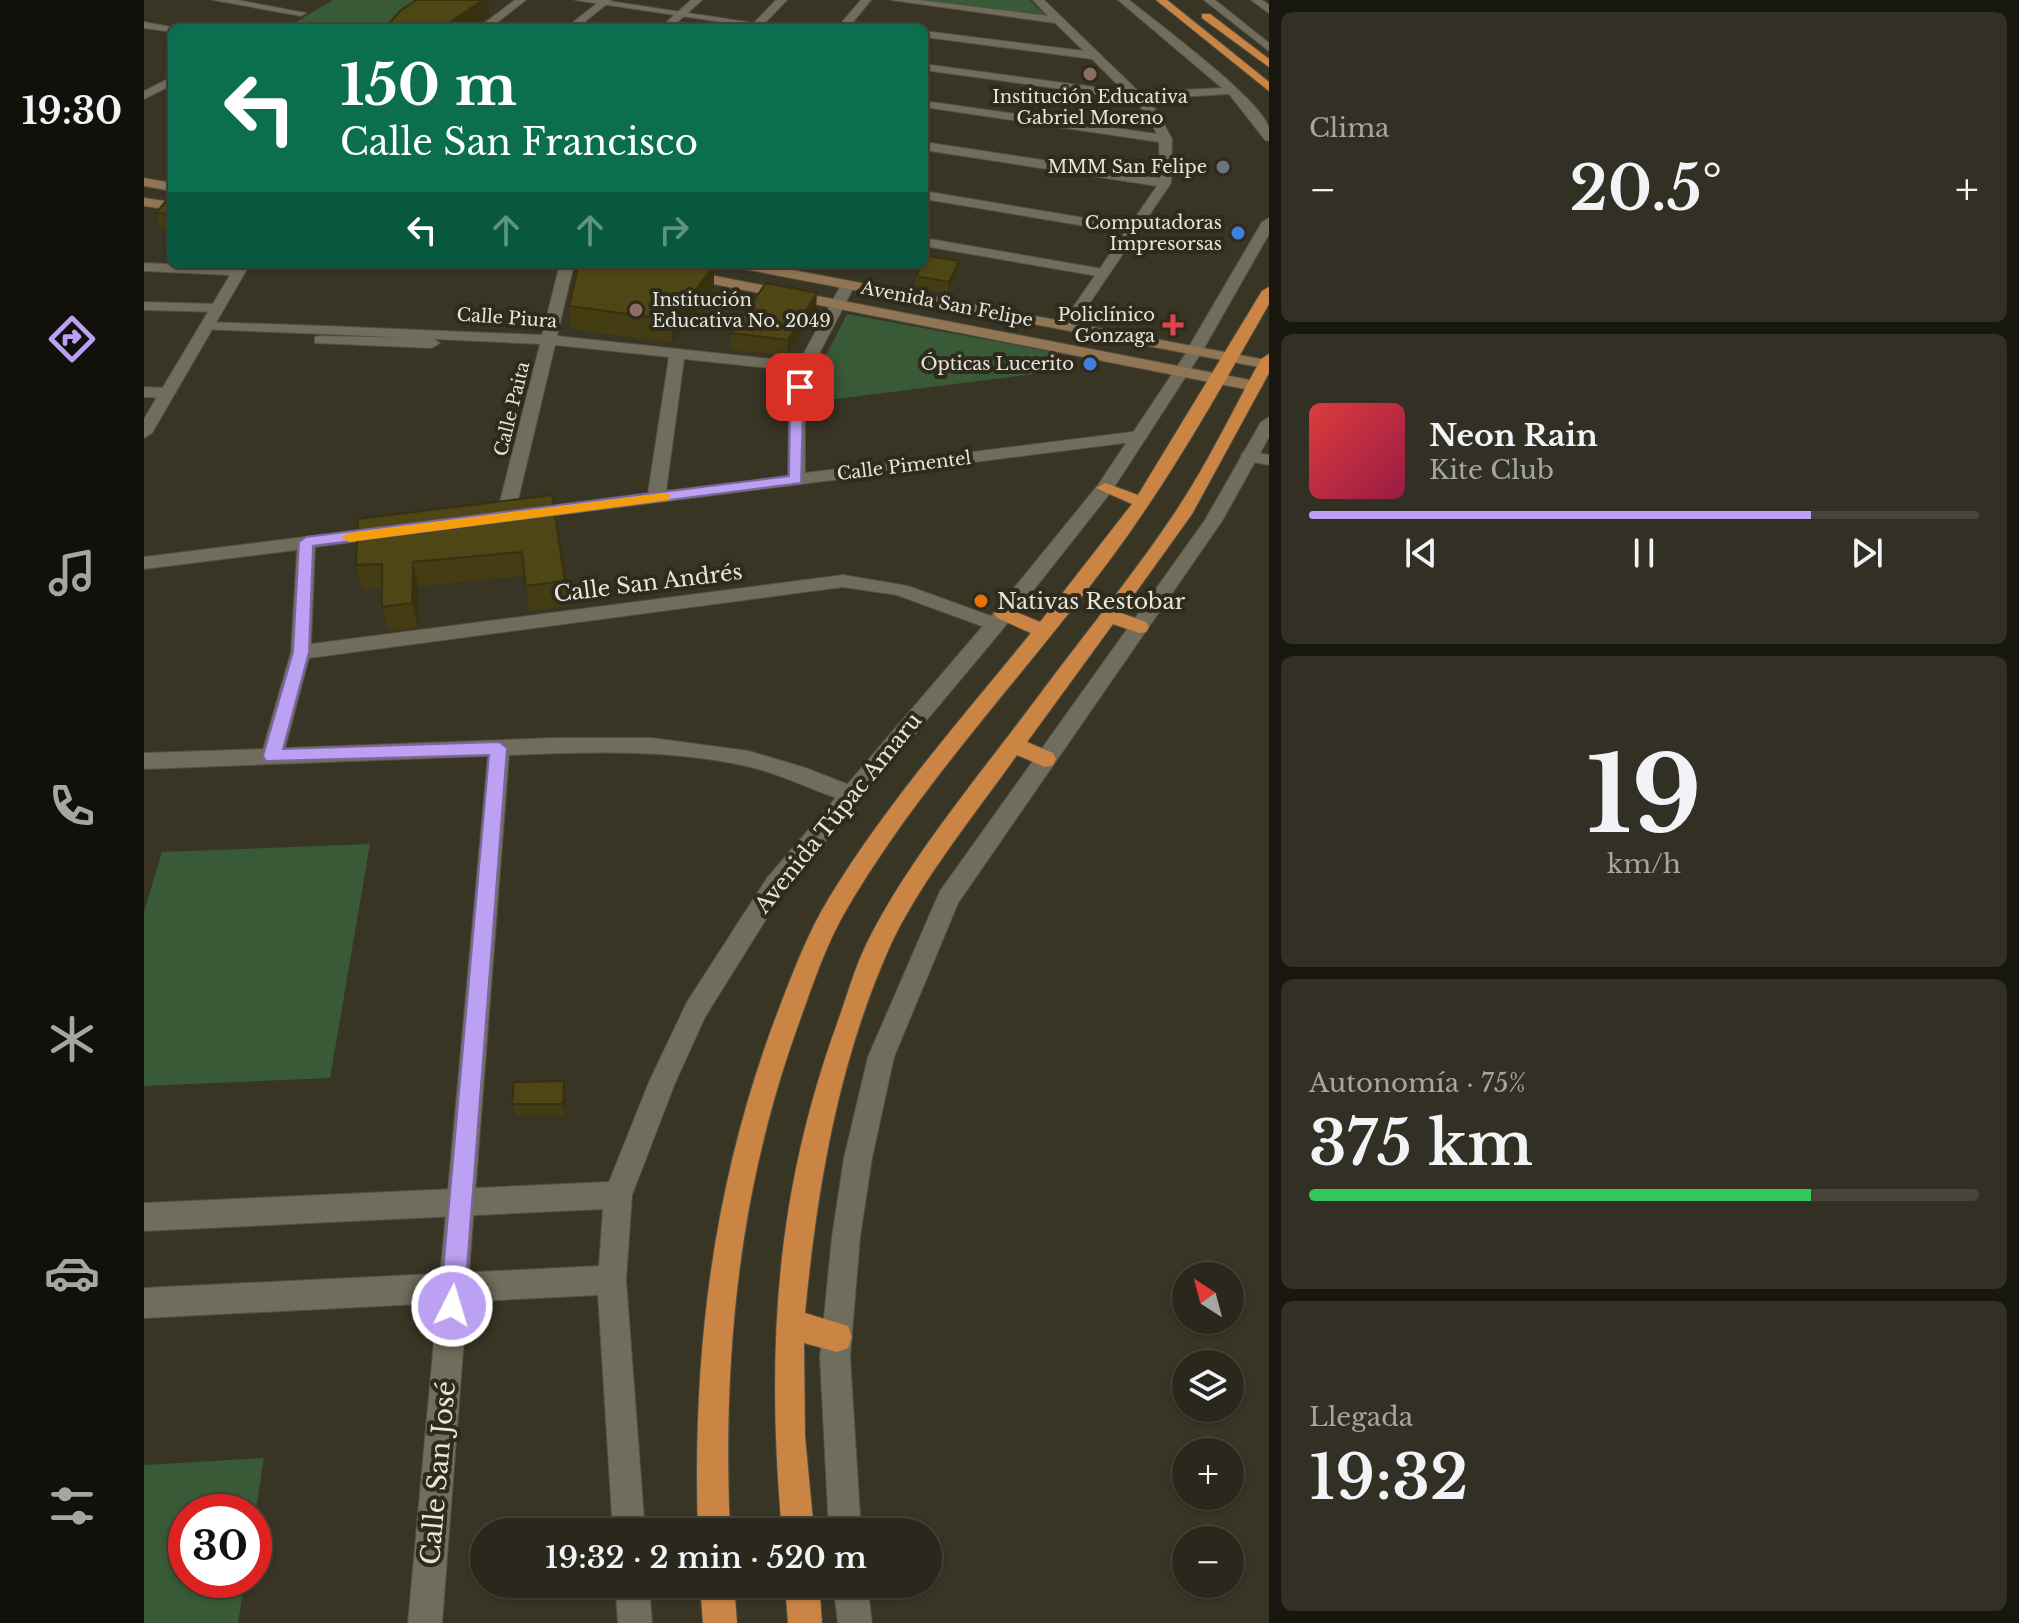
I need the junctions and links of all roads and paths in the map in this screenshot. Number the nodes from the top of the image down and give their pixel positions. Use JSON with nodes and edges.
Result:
{"nodes":[{"id":1,"x":218,"y":0,"type":"edge"},
{"id":2,"x":521,"y":0,"type":"edge"},
{"id":3,"x":580,"y":0,"type":"edge"},
{"id":4,"x":697,"y":0,"type":"edge"},
{"id":5,"x":782,"y":0,"type":"edge"},
{"id":6,"x":866,"y":0,"type":"edge"},
{"id":7,"x":896,"y":0,"type":"edge"},
{"id":8,"x":1038,"y":0,"type":"edge"},
{"id":9,"x":1123,"y":0,"type":"edge"},
{"id":10,"x":1161,"y":0,"type":"edge"},
{"id":11,"x":1209,"y":0,"type":"edge"},
{"id":12,"x":1256,"y":0,"type":"edge"},
{"id":13,"x":605,"y":2,"type":"edge"},
{"id":14,"x":1197,"y":9,"type":"dead end"},
{"id":15,"x":1269,"y":10,"type":"edge"},
{"id":16,"x":681,"y":14,"type":"junction"},
{"id":17,"x":288,"y":20,"type":"dead end"},
{"id":18,"x":1057,"y":20,"type":"junction"},
{"id":19,"x":488,"y":24,"type":"edge"},
{"id":20,"x":576,"y":24,"type":"edge"},
{"id":21,"x":670,"y":24,"type":"edge"},
{"id":22,"x":744,"y":24,"type":"edge"},
{"id":23,"x":758,"y":24,"type":"edge"},
{"id":24,"x":846,"y":24,"type":"edge"},
{"id":25,"x":144,"y":25,"type":"edge"},
{"id":26,"x":168,"y":28,"type":"edge"},
{"id":27,"x":928,"y":35,"type":"edge"},
{"id":28,"x":1269,"y":48,"type":"edge"},
{"id":29,"x":1090,"y":51,"type":"junction"},
{"id":30,"x":1269,"y":64,"type":"edge"},
{"id":31,"x":928,"y":68,"type":"edge"},
{"id":32,"x":168,"y":82,"type":"edge"},
{"id":33,"x":1269,"y":88,"type":"edge"},
{"id":34,"x":1230,"y":91,"type":"junction"},
{"id":35,"x":144,"y":96,"type":"edge"},
{"id":36,"x":1136,"y":96,"type":"junction"},
{"id":37,"x":928,"y":105,"type":"edge"},
{"id":38,"x":1269,"y":137,"type":"edge"},
{"id":39,"x":1166,"y":139,"type":"junction"},
{"id":40,"x":928,"y":147,"type":"edge"},
{"id":41,"x":144,"y":182,"type":"edge"},
{"id":42,"x":1165,"y":183,"type":"junction"},
{"id":43,"x":168,"y":186,"type":"edge"},
{"id":44,"x":928,"y":196,"type":"edge"},
{"id":45,"x":144,"y":202,"type":"edge"},
{"id":46,"x":168,"y":205,"type":"edge"},
{"id":47,"x":1269,"y":222,"type":"edge"},
{"id":48,"x":1133,"y":230,"type":"junction"},
{"id":49,"x":928,"y":243,"type":"edge"},
{"id":50,"x":144,"y":267,"type":"edge"},
{"id":51,"x":168,"y":267,"type":"edge"},
{"id":52,"x":241,"y":268,"type":"edge"},
{"id":53,"x":566,"y":268,"type":"edge"},
{"id":54,"x":653,"y":268,"type":"edge"},
{"id":55,"x":760,"y":268,"type":"edge"},
{"id":56,"x":1103,"y":273,"type":"junction"},
{"id":57,"x":848,"y":285,"type":"junction"},
{"id":58,"x":1269,"y":291,"type":"edge"},
{"id":59,"x":838,"y":304,"type":"junction"},
{"id":60,"x":144,"y":306,"type":"edge"},
{"id":61,"x":217,"y":308,"type":"junction"},
{"id":62,"x":206,"y":326,"type":"junction"},
{"id":63,"x":1067,"y":326,"type":"junction"},
{"id":64,"x":323,"y":335,"type":"junction"},
{"id":65,"x":550,"y":340,"type":"junction"},
{"id":66,"x":432,"y":343,"type":"dead end"},
{"id":67,"x":1195,"y":350,"type":"junction"},
{"id":68,"x":677,"y":354,"type":"junction"},
{"id":69,"x":804,"y":367,"type":"junction"},
{"id":70,"x":1224,"y":367,"type":"junction"},
{"id":71,"x":1183,"y":370,"type":"junction"},
{"id":72,"x":1266,"y":372,"type":"edge"},
{"id":73,"x":144,"y":392,"type":"edge"},
{"id":74,"x":168,"y":393,"type":"junction"},
{"id":75,"x":1269,"y":422,"type":"edge"},
{"id":76,"x":144,"y":433,"type":"edge"},
{"id":77,"x":1140,"y":436,"type":"junction"},
{"id":78,"x":1259,"y":458,"type":"edge"},
{"id":79,"x":796,"y":480,"type":"junction"},
{"id":80,"x":1105,"y":488,"type":"junction"},
{"id":81,"x":656,"y":498,"type":"junction"},
{"id":82,"x":1142,"y":502,"type":"junction"},
{"id":83,"x":497,"y":518,"type":"joint"},
{"id":84,"x":396,"y":531,"type":"edge"},
{"id":85,"x":306,"y":542,"type":"junction"},
{"id":86,"x":146,"y":566,"type":"edge"},
{"id":87,"x":1109,"y":615,"type":"junction"},
{"id":88,"x":999,"y":620,"type":"junction"},
{"id":89,"x":1139,"y":627,"type":"junction"},
{"id":90,"x":1042,"y":630,"type":"junction"},
{"id":91,"x":301,"y":652,"type":"junction"},
{"id":92,"x":1014,"y":745,"type":"junction"},
{"id":93,"x":499,"y":748,"type":"junction"},
{"id":94,"x":272,"y":756,"type":"junction"},
{"id":95,"x":1045,"y":759,"type":"junction"},
{"id":96,"x":144,"y":761,"type":"edge"},
{"id":97,"x":849,"y":794,"type":"junction"},
{"id":98,"x":618,"y":1195,"type":"junction"},
{"id":99,"x":461,"y":1202,"type":"junction"},
{"id":100,"x":144,"y":1217,"type":"edge"},
{"id":101,"x":612,"y":1280,"type":"junction"},
{"id":102,"x":454,"y":1288,"type":"junction"},
{"id":103,"x":144,"y":1303,"type":"edge"},
{"id":104,"x":789,"y":1324,"type":"junction"},
{"id":105,"x":837,"y":1337,"type":"junction"},
{"id":106,"x":628,"y":1518,"type":"edge"},
{"id":107,"x":713,"y":1518,"type":"edge"},
{"id":108,"x":797,"y":1518,"type":"edge"},
{"id":109,"x":844,"y":1518,"type":"edge"},
{"id":110,"x":633,"y":1598,"type":"edge"},
{"id":111,"x":718,"y":1598,"type":"edge"},
{"id":112,"x":803,"y":1598,"type":"edge"},
{"id":113,"x":852,"y":1598,"type":"edge"},
{"id":114,"x":425,"y":1623,"type":"edge"},
{"id":115,"x":635,"y":1623,"type":"edge"},
{"id":116,"x":720,"y":1623,"type":"edge"},
{"id":117,"x":805,"y":1623,"type":"edge"},
{"id":118,"x":855,"y":1623,"type":"edge"}],
"edges":[{"from":1,"to":17,"type":"street"},
{"from":2,"to":19,"type":"street"},
{"from":3,"to":13,"type":"street"},
{"from":4,"to":16,"type":"street"},
{"from":5,"to":23,"type":"street"},
{"from":6,"to":24,"type":"street"},
{"from":7,"to":18,"type":"street"},
{"from":8,"to":18,"type":"street"},
{"from":9,"to":34,"type":"street"},
{"from":10,"to":33,"type":"highway"},
{"from":11,"to":28,"type":"street"},
{"from":12,"to":15,"type":"street"},
{"from":13,"to":16,"type":"street"},
{"from":13,"to":20,"type":"street"},
{"from":14,"to":30,"type":"highway"},
{"from":16,"to":21,"type":"street"},
{"from":16,"to":22,"type":"street"},
{"from":18,"to":29,"type":"street"},
{"from":25,"to":26,"type":"street"},
{"from":27,"to":29,"type":"street"},
{"from":29,"to":36,"type":"street"},
{"from":31,"to":36,"type":"street"},
{"from":32,"to":35,"type":"street"},
{"from":34,"to":36,"type":"street"},
{"from":34,"to":38,"type":"street"},
{"from":36,"to":39,"type":"street"},
{"from":37,"to":39,"type":"street"},
{"from":39,"to":42,"type":"street"},
{"from":40,"to":42,"type":"street"},
{"from":41,"to":43,"type":"main road"},
{"from":42,"to":48,"type":"street"},
{"from":44,"to":48,"type":"street"},
{"from":45,"to":46,"type":"main road"},
{"from":47,"to":67,"type":"street","name":"Avenida Túpac Amaru"},
{"from":48,"to":56,"type":"street"},
{"from":49,"to":56,"type":"street"},
{"from":50,"to":51,"type":"street"},
{"from":52,"to":61,"type":"street"},
{"from":53,"to":65,"type":"street","name":"Calle Paita"},
{"from":54,"to":59,"type":"main road","name":"Avenida San Felipe"},
{"from":55,"to":57,"type":"main road","name":"Avenida San Felipe"},
{"from":56,"to":63,"type":"street"},
{"from":57,"to":59,"type":"street"},
{"from":57,"to":63,"type":"main road","name":"Avenida San Felipe"},
{"from":58,"to":70,"type":"highway"},
{"from":59,"to":69,"type":"street"},
{"from":59,"to":71,"type":"main road","name":"Avenida San Felipe"},
{"from":60,"to":61,"type":"street"},
{"from":61,"to":62,"type":"street"},
{"from":62,"to":64,"type":"street","name":"Calle Piura"},
{"from":62,"to":74,"type":"street"},
{"from":63,"to":67,"type":"main road","name":"Avenida San Felipe"},
{"from":64,"to":65,"type":"street","name":"Calle Piura"},
{"from":64,"to":66,"type":"street"},
{"from":65,"to":68,"type":"street","name":"Calle Piura"},
{"from":65,"to":83,"type":"street","name":"Calle Paita"},
{"from":67,"to":70,"type":"main road","name":"Avenida San Felipe"},
{"from":67,"to":71,"type":"street","name":"Avenida Túpac Amaru"},
{"from":68,"to":69,"type":"street","name":"Calle Piura"},
{"from":68,"to":81,"type":"street"},
{"from":69,"to":79,"type":"street"},
{"from":70,"to":71,"type":"main road","name":"Avenida San Felipe"},
{"from":70,"to":72,"type":"main road","name":"Avenida San Felipe"},
{"from":70,"to":72,"type":"main road","name":"Avenida San Felipe"},
{"from":70,"to":82,"type":"highway"},
{"from":71,"to":77,"type":"street","name":"Avenida Túpac Amaru"},
{"from":72,"to":87,"type":"highway"},
{"from":73,"to":74,"type":"street"},
{"from":74,"to":76,"type":"street"},
{"from":75,"to":78,"type":"street"},
{"from":77,"to":79,"type":"street","name":"Calle Pimentel"},
{"from":77,"to":80,"type":"street","name":"Avenida Túpac Amaru"},
{"from":78,"to":89,"type":"street"},
{"from":79,"to":81,"type":"street","name":"Calle Pimentel"},
{"from":80,"to":82,"type":"highway"},
{"from":80,"to":88,"type":"street","name":"Avenida Túpac Amaru"},
{"from":81,"to":83,"type":"street","name":"Calle Pimentel"},
{"from":82,"to":90,"type":"highway"},
{"from":84,"to":85,"type":"street"},
{"from":85,"to":86,"type":"street"},
{"from":85,"to":91,"type":"street"},
{"from":87,"to":89,"type":"highway"},
{"from":87,"to":92,"type":"highway"},
{"from":88,"to":90,"type":"highway"},
{"from":88,"to":91,"type":"street","name":"Calle San Andrés"},
{"from":88,"to":97,"type":"street","name":"Avenida Túpac Amaru"},
{"from":89,"to":95,"type":"street"},
{"from":90,"to":107,"type":"highway"},
{"from":91,"to":94,"type":"street"},
{"from":92,"to":95,"type":"highway"},
{"from":92,"to":104,"type":"highway"},
{"from":93,"to":94,"type":"street"},
{"from":93,"to":97,"type":"street"},
{"from":93,"to":99,"type":"street","name":"Calle San José"},
{"from":94,"to":96,"type":"street"},
{"from":95,"to":105,"type":"street"},
{"from":97,"to":98,"type":"street","name":"Avenida Túpac Amaru"},
{"from":98,"to":99,"type":"street"},
{"from":98,"to":101,"type":"street","name":"Avenida Túpac Amaru"},
{"from":99,"to":100,"type":"street"},
{"from":99,"to":102,"type":"street","name":"Calle San José"},
{"from":101,"to":102,"type":"street"},
{"from":101,"to":106,"type":"street","name":"Avenida Túpac Amaru"},
{"from":102,"to":103,"type":"street"},
{"from":102,"to":114,"type":"street","name":"Calle San José"},
{"from":104,"to":105,"type":"highway"},
{"from":104,"to":108,"type":"highway"},
{"from":105,"to":109,"type":"street"},
{"from":110,"to":115,"type":"street"},
{"from":111,"to":116,"type":"highway"},
{"from":112,"to":117,"type":"highway"},
{"from":113,"to":118,"type":"street"}]}
